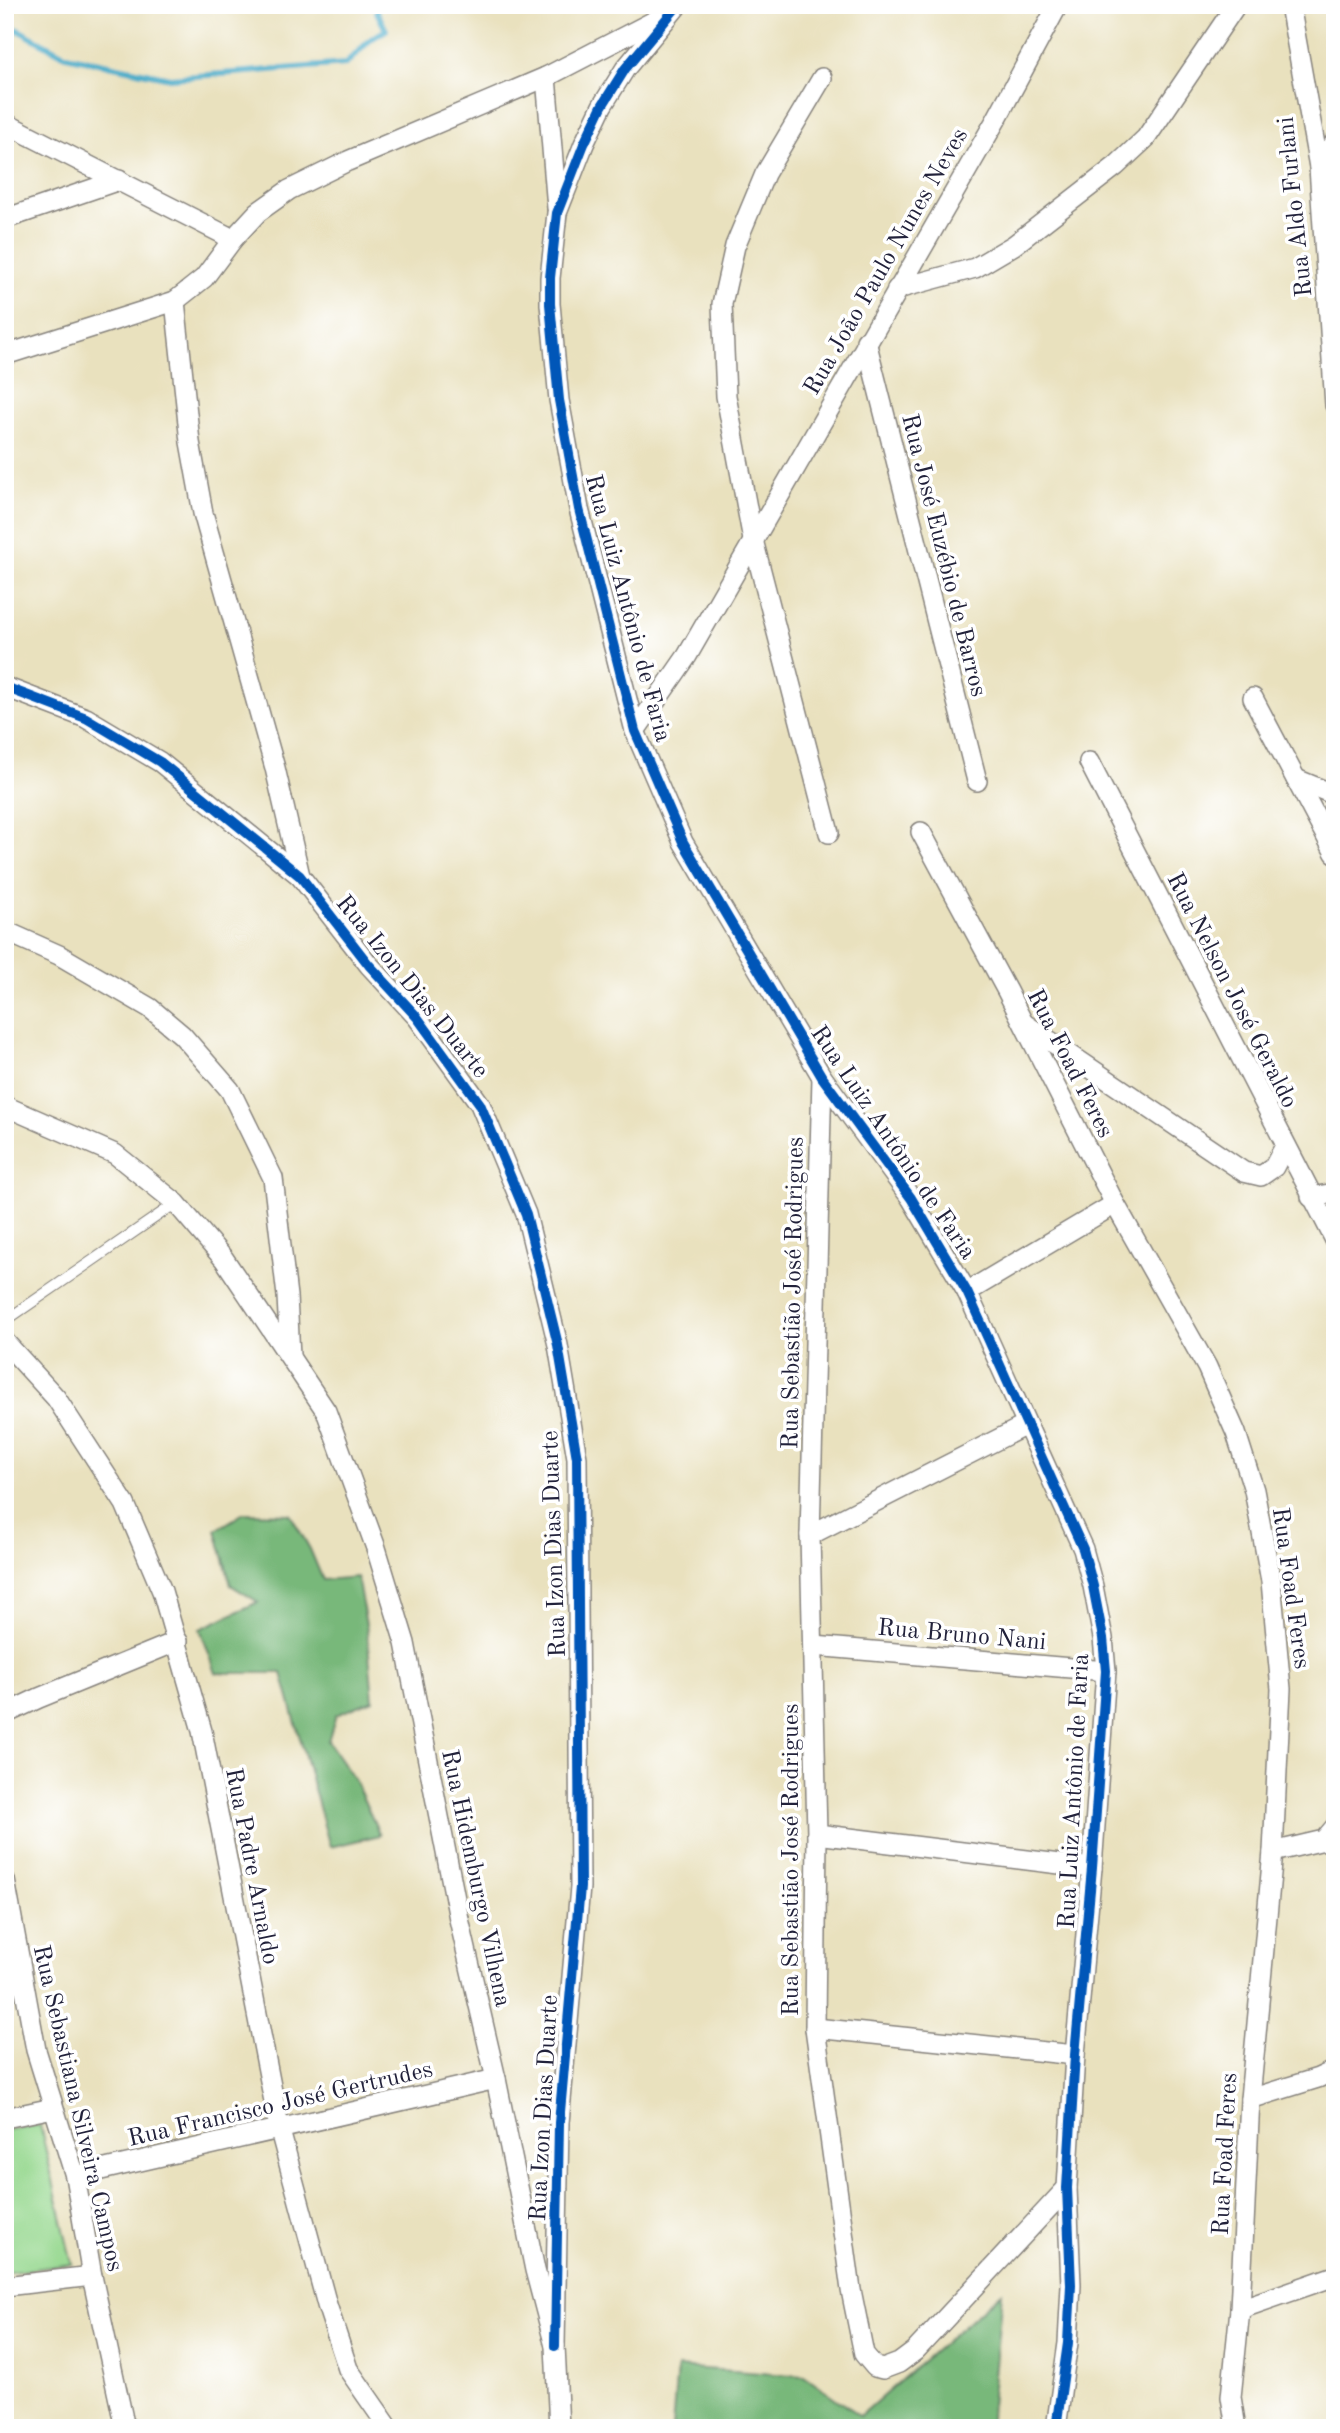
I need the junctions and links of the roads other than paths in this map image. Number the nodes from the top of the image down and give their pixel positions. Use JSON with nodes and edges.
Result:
{"nodes":[{"id":1,"x":1058,"y":5,"type":"edge"},
{"id":2,"x":1236,"y":5,"type":"edge"},
{"id":3,"x":1290,"y":5,"type":"edge"},
{"id":4,"x":673,"y":9,"type":"edge"},
{"id":5,"x":546,"y":77,"type":"junction"},
{"id":6,"x":822,"y":78,"type":"dead end"},
{"id":7,"x":5,"y":123,"type":"edge"},
{"id":8,"x":1335,"y":142,"type":"edge"},
{"id":9,"x":1320,"y":167,"type":"junction"},
{"id":10,"x":118,"y":180,"type":"junction"},
{"id":11,"x":557,"y":213,"type":"junction"},
{"id":12,"x":5,"y":219,"type":"edge"},
{"id":13,"x":233,"y":239,"type":"junction"},
{"id":14,"x":897,"y":289,"type":"junction"},
{"id":15,"x":176,"y":301,"type":"junction"},
{"id":16,"x":866,"y":341,"type":"junction"},
{"id":17,"x":5,"y":355,"type":"edge"},
{"id":18,"x":1335,"y":405,"type":"edge"},
{"id":19,"x":753,"y":540,"type":"junction"},
{"id":20,"x":5,"y":687,"type":"edge"},
{"id":21,"x":1252,"y":698,"type":"dead end"},
{"id":22,"x":635,"y":731,"type":"junction"},
{"id":23,"x":1089,"y":762,"type":"dead end"},
{"id":24,"x":1296,"y":779,"type":"junction"},
{"id":25,"x":977,"y":781,"type":"dead end"},
{"id":26,"x":1335,"y":795,"type":"edge"},
{"id":27,"x":921,"y":832,"type":"dead end"},
{"id":28,"x":829,"y":833,"type":"dead end"},
{"id":29,"x":1335,"y":853,"type":"edge"},
{"id":30,"x":300,"y":876,"type":"junction"},
{"id":31,"x":5,"y":931,"type":"edge"},
{"id":32,"x":1023,"y":1023,"type":"junction"},
{"id":33,"x":822,"y":1077,"type":"junction"},
{"id":34,"x":5,"y":1107,"type":"edge"},
{"id":35,"x":1285,"y":1146,"type":"junction"},
{"id":36,"x":1335,"y":1193,"type":"edge"},
{"id":37,"x":1311,"y":1196,"type":"junction"},
{"id":38,"x":176,"y":1203,"type":"junction"},
{"id":39,"x":1115,"y":1204,"type":"junction"},
{"id":40,"x":1335,"y":1240,"type":"edge"},
{"id":41,"x":967,"y":1292,"type":"junction"},
{"id":42,"x":5,"y":1321,"type":"edge"},
{"id":43,"x":5,"y":1342,"type":"edge"},
{"id":44,"x":290,"y":1357,"type":"junction"},
{"id":45,"x":1026,"y":1425,"type":"junction"},
{"id":46,"x":810,"y":1535,"type":"junction"},
{"id":47,"x":178,"y":1641,"type":"junction"},
{"id":48,"x":814,"y":1646,"type":"junction"},
{"id":49,"x":1106,"y":1671,"type":"junction"},
{"id":50,"x":5,"y":1714,"type":"edge"},
{"id":51,"x":1335,"y":1827,"type":"edge"},
{"id":52,"x":817,"y":1835,"type":"junction"},
{"id":53,"x":1273,"y":1852,"type":"junction"},
{"id":54,"x":1092,"y":1868,"type":"junction"},
{"id":55,"x":5,"y":1880,"type":"edge"},
{"id":56,"x":815,"y":2028,"type":"junction"},
{"id":57,"x":1075,"y":2055,"type":"junction"},
{"id":58,"x":1335,"y":2070,"type":"edge"},
{"id":59,"x":496,"y":2079,"type":"junction"},
{"id":60,"x":1250,"y":2099,"type":"junction"},
{"id":61,"x":53,"y":2108,"type":"junction"},
{"id":62,"x":5,"y":2118,"type":"edge"},
{"id":63,"x":279,"y":2127,"type":"junction"},
{"id":64,"x":75,"y":2176,"type":"junction"},
{"id":65,"x":1067,"y":2188,"type":"junction"},
{"id":66,"x":92,"y":2276,"type":"junction"},
{"id":67,"x":1335,"y":2276,"type":"edge"},
{"id":68,"x":5,"y":2286,"type":"edge"},
{"id":69,"x":1240,"y":2309,"type":"junction"},
{"id":70,"x":555,"y":2346,"type":"junction"},
{"id":71,"x":125,"y":2428,"type":"edge"},
{"id":72,"x":389,"y":2428,"type":"edge"},
{"id":73,"x":559,"y":2428,"type":"edge"},
{"id":74,"x":1056,"y":2428,"type":"edge"},
{"id":75,"x":1236,"y":2428,"type":"edge"}],
"edges":[{"from":1,"to":14,"type":"street","name":"Rua João Paulo Nunes Neves"},
{"from":2,"to":14,"type":"street"},
{"from":3,"to":9,"type":"street","name":"Rua Aldo Furlani"},
{"from":4,"to":5,"type":"street"},
{"from":4,"to":11,"type":"street","name":"Rua Luiz Antônio de Faria"},
{"from":5,"to":11,"type":"street","name":"Rua Luiz Antônio de Faria"},
{"from":5,"to":13,"type":"street"},
{"from":6,"to":19,"type":"street"},
{"from":7,"to":10,"type":"street"},
{"from":8,"to":9,"type":"street"},
{"from":9,"to":18,"type":"street","name":"Rua Aldo Furlani"},
{"from":10,"to":12,"type":"street"},
{"from":10,"to":13,"type":"street"},
{"from":11,"to":22,"type":"street","name":"Rua Luiz Antônio de Faria"},
{"from":13,"to":15,"type":"street"},
{"from":14,"to":16,"type":"street","name":"Rua João Paulo Nunes Neves"},
{"from":15,"to":17,"type":"street"},
{"from":15,"to":30,"type":"street"},
{"from":16,"to":19,"type":"street","name":"Rua João Paulo Nunes Neves"},
{"from":16,"to":25,"type":"street","name":"Rua José Euzébio de Barros"},
{"from":19,"to":22,"type":"street","name":"Rua João Paulo Nunes Neves"},
{"from":19,"to":28,"type":"street"},
{"from":20,"to":30,"type":"street","name":"Rua Izon Dias Duarte"},
{"from":21,"to":24,"type":"street"},
{"from":22,"to":33,"type":"street","name":"Rua Luiz Antônio de Faria"},
{"from":23,"to":35,"type":"street","name":"Rua Nelson José Geraldo"},
{"from":24,"to":26,"type":"street"},
{"from":24,"to":29,"type":"street"},
{"from":27,"to":32,"type":"street","name":"Rua Foad Feres"},
{"from":30,"to":70,"type":"street","name":"Rua Izon Dias Duarte"},
{"from":31,"to":44,"type":"street"},
{"from":32,"to":35,"type":"street"},
{"from":32,"to":39,"type":"street","name":"Rua Foad Feres"},
{"from":33,"to":41,"type":"street","name":"Rua Luiz Antônio de Faria"},
{"from":33,"to":46,"type":"street","name":"Rua Sebastião José Rodrigues"},
{"from":34,"to":38,"type":"street","name":"Rua Hidemburgo Vilhena"},
{"from":35,"to":37,"type":"street","name":"Rua Nelson José Geraldo"},
{"from":36,"to":37,"type":"street"},
{"from":37,"to":40,"type":"street","name":"Rua Nelson José Geraldo"},
{"from":38,"to":42,"type":"lane"},
{"from":38,"to":44,"type":"street","name":"Rua Hidemburgo Vilhena"},
{"from":39,"to":41,"type":"street"},
{"from":39,"to":53,"type":"street","name":"Rua Foad Feres"},
{"from":41,"to":45,"type":"street","name":"Rua Luiz Antônio de Faria"},
{"from":43,"to":47,"type":"street","name":"Rua Padre Arnaldo"},
{"from":44,"to":59,"type":"street","name":"Rua Hidemburgo Vilhena"},
{"from":45,"to":46,"type":"street"},
{"from":45,"to":49,"type":"street","name":"Rua Luiz Antônio de Faria"},
{"from":46,"to":48,"type":"street","name":"Rua Sebastião José Rodrigues"},
{"from":47,"to":50,"type":"street"},
{"from":47,"to":63,"type":"street","name":"Rua Padre Arnaldo"},
{"from":48,"to":49,"type":"street","name":"Rua Bruno Nani"},
{"from":48,"to":52,"type":"street","name":"Rua Sebastião José Rodrigues"},
{"from":49,"to":54,"type":"street","name":"Rua Luiz Antônio de Faria"},
{"from":51,"to":53,"type":"street"},
{"from":52,"to":54,"type":"street"},
{"from":52,"to":56,"type":"street","name":"Rua Sebastião José Rodrigues"},
{"from":53,"to":60,"type":"street","name":"Rua Foad Feres"},
{"from":54,"to":57,"type":"street","name":"Rua Luiz Antônio de Faria"},
{"from":55,"to":61,"type":"street","name":"Rua Sebastiana Silveira Campos"},
{"from":56,"to":57,"type":"street"},
{"from":56,"to":65,"type":"street","name":"Rua Sebastião José Rodrigues"},
{"from":57,"to":65,"type":"street","name":"Rua Luiz Antônio de Faria"},
{"from":58,"to":60,"type":"street"},
{"from":59,"to":63,"type":"street","name":"Rua Francisco José Gertrudes"},
{"from":59,"to":70,"type":"street","name":"Rua Hidemburgo Vilhena"},
{"from":60,"to":69,"type":"street","name":"Rua Foad Feres"},
{"from":61,"to":62,"type":"street"},
{"from":61,"to":64,"type":"street","name":"Rua Sebastiana Silveira Campos"},
{"from":63,"to":64,"type":"street","name":"Rua Francisco José Gertrudes"},
{"from":63,"to":72,"type":"street","name":"Rua Padre Arnaldo"},
{"from":64,"to":66,"type":"street","name":"Rua Sebastiana Silveira Campos"},
{"from":65,"to":74,"type":"street","name":"Rua Luiz Antônio de Faria"},
{"from":66,"to":68,"type":"street"},
{"from":66,"to":71,"type":"street","name":"Rua Sebastiana Silveira Campos"},
{"from":67,"to":69,"type":"street"},
{"from":69,"to":75,"type":"street","name":"Rua Foad Feres"},
{"from":70,"to":73,"type":"street","name":"Rua Hidemburgo Vilhena"}]}
